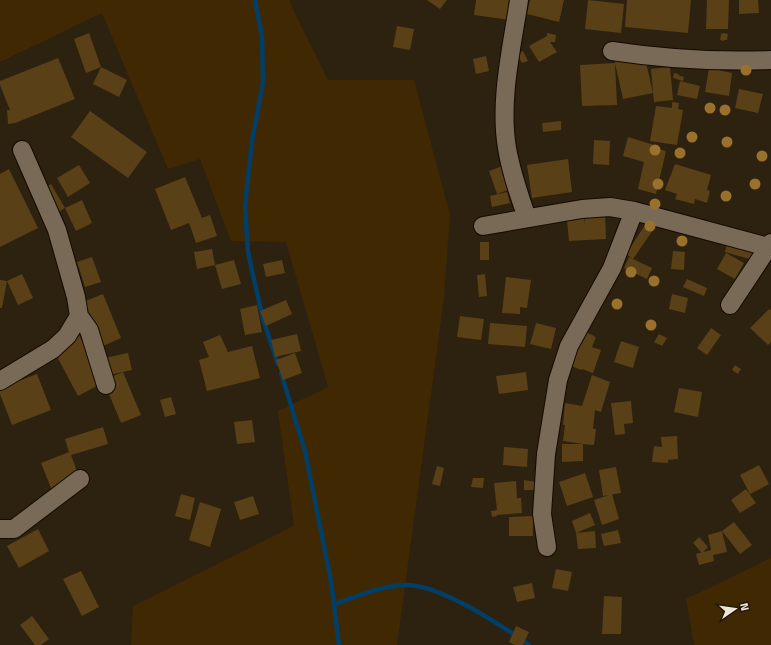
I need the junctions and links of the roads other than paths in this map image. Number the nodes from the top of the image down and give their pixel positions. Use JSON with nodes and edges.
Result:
{"nodes":[{"id":1,"x":519,"y":0,"type":"edge"},
{"id":2,"x":612,"y":51,"type":"dead end"},
{"id":3,"x":771,"y":60,"type":"edge"},
{"id":4,"x":22,"y":150,"type":"dead end"},
{"id":5,"x":634,"y":211,"type":"junction"},
{"id":6,"x":527,"y":218,"type":"junction"},
{"id":7,"x":483,"y":226,"type":"dead end"},
{"id":8,"x":770,"y":245,"type":"edge"},
{"id":9,"x":730,"y":305,"type":"dead end"},
{"id":10,"x":78,"y":316,"type":"junction"},
{"id":11,"x":0,"y":381,"type":"edge"},
{"id":12,"x":106,"y":385,"type":"dead end"},
{"id":13,"x":80,"y":479,"type":"dead end"},
{"id":14,"x":0,"y":530,"type":"edge"},
{"id":15,"x":547,"y":547,"type":"dead end"}],
"edges":[{"from":1,"to":6,"type":"street"},
{"from":2,"to":3,"type":"street"},
{"from":4,"to":10,"type":"street"},
{"from":5,"to":6,"type":"street"},
{"from":5,"to":8,"type":"street"},
{"from":5,"to":15,"type":"street"},
{"from":6,"to":7,"type":"street"},
{"from":8,"to":9,"type":"street"},
{"from":10,"to":11,"type":"street"},
{"from":10,"to":12,"type":"street"},
{"from":13,"to":14,"type":"street"}]}
